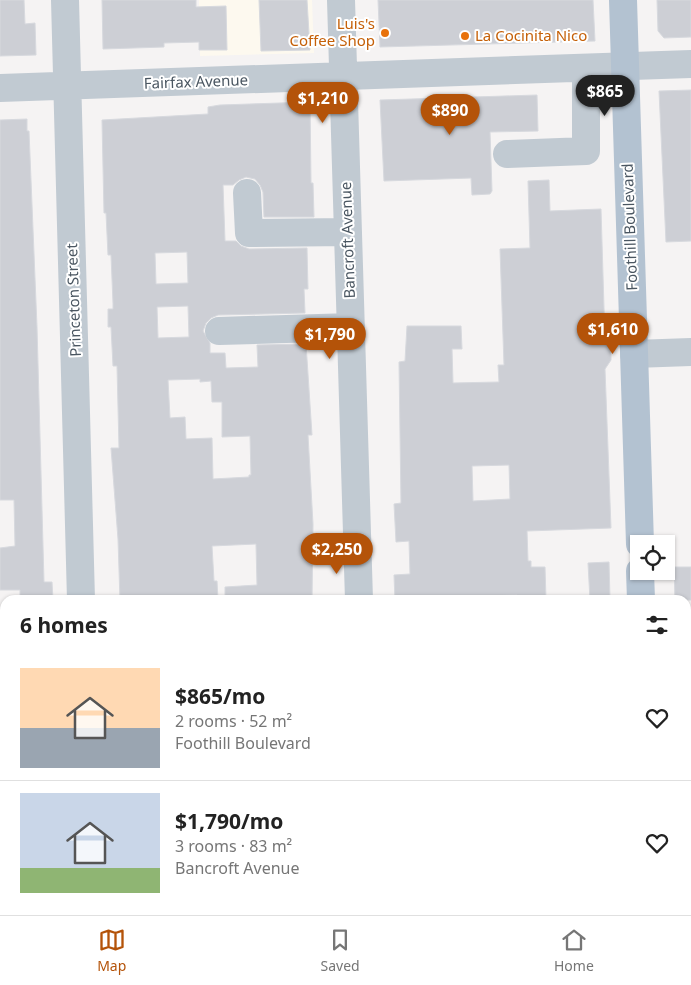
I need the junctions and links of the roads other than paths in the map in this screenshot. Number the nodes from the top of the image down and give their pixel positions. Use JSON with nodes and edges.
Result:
{"nodes":[{"id":1,"x":65,"y":0,"type":"edge"},
{"id":2,"x":341,"y":0,"type":"edge"},
{"id":3,"x":623,"y":0,"type":"edge"},
{"id":4,"x":691,"y":64,"type":"edge"},
{"id":5,"x":625,"y":66,"type":"junction"},
{"id":6,"x":586,"y":68,"type":"junction"},
{"id":7,"x":343,"y":78,"type":"junction"},
{"id":8,"x":68,"y":86,"type":"junction"},
{"id":9,"x":0,"y":88,"type":"edge"},
{"id":10,"x":508,"y":154,"type":"dead end"},
{"id":11,"x":247,"y":193,"type":"dead end"},
{"id":12,"x":348,"y":232,"type":"junction"},
{"id":13,"x":351,"y":327,"type":"junction"},
{"id":14,"x":219,"y":331,"type":"dead end"},
{"id":15,"x":691,"y":352,"type":"edge"},
{"id":16,"x":634,"y":354,"type":"junction"},
{"id":17,"x":640,"y":535,"type":"edge"},
{"id":18,"x":640,"y":580,"type":"edge"},
{"id":19,"x":82,"y":595,"type":"edge"},
{"id":20,"x":359,"y":595,"type":"edge"},
{"id":21,"x":641,"y":595,"type":"edge"}],
"edges":[{"from":1,"to":8,"type":"street","name":"Princeton Street"},
{"from":2,"to":7,"type":"street","name":"Bancroft Avenue"},
{"from":3,"to":5,"type":"main road","name":"Foothill Boulevard"},
{"from":4,"to":5,"type":"street","name":"Fairfax Avenue"},
{"from":5,"to":6,"type":"street","name":"Fairfax Avenue"},
{"from":5,"to":16,"type":"main road","name":"Foothill Boulevard"},
{"from":6,"to":7,"type":"street","name":"Fairfax Avenue"},
{"from":6,"to":10,"type":"street"},
{"from":7,"to":8,"type":"street","name":"Fairfax Avenue"},
{"from":7,"to":12,"type":"street","name":"Bancroft Avenue"},
{"from":8,"to":9,"type":"street","name":"Fairfax Avenue"},
{"from":8,"to":19,"type":"street","name":"Princeton Street"},
{"from":11,"to":12,"type":"street"},
{"from":12,"to":13,"type":"street","name":"Bancroft Avenue"},
{"from":13,"to":14,"type":"street"},
{"from":13,"to":20,"type":"street","name":"Bancroft Avenue"},
{"from":15,"to":16,"type":"street"},
{"from":16,"to":17,"type":"main road","name":"Foothill Boulevard"},
{"from":18,"to":21,"type":"main road"}]}
